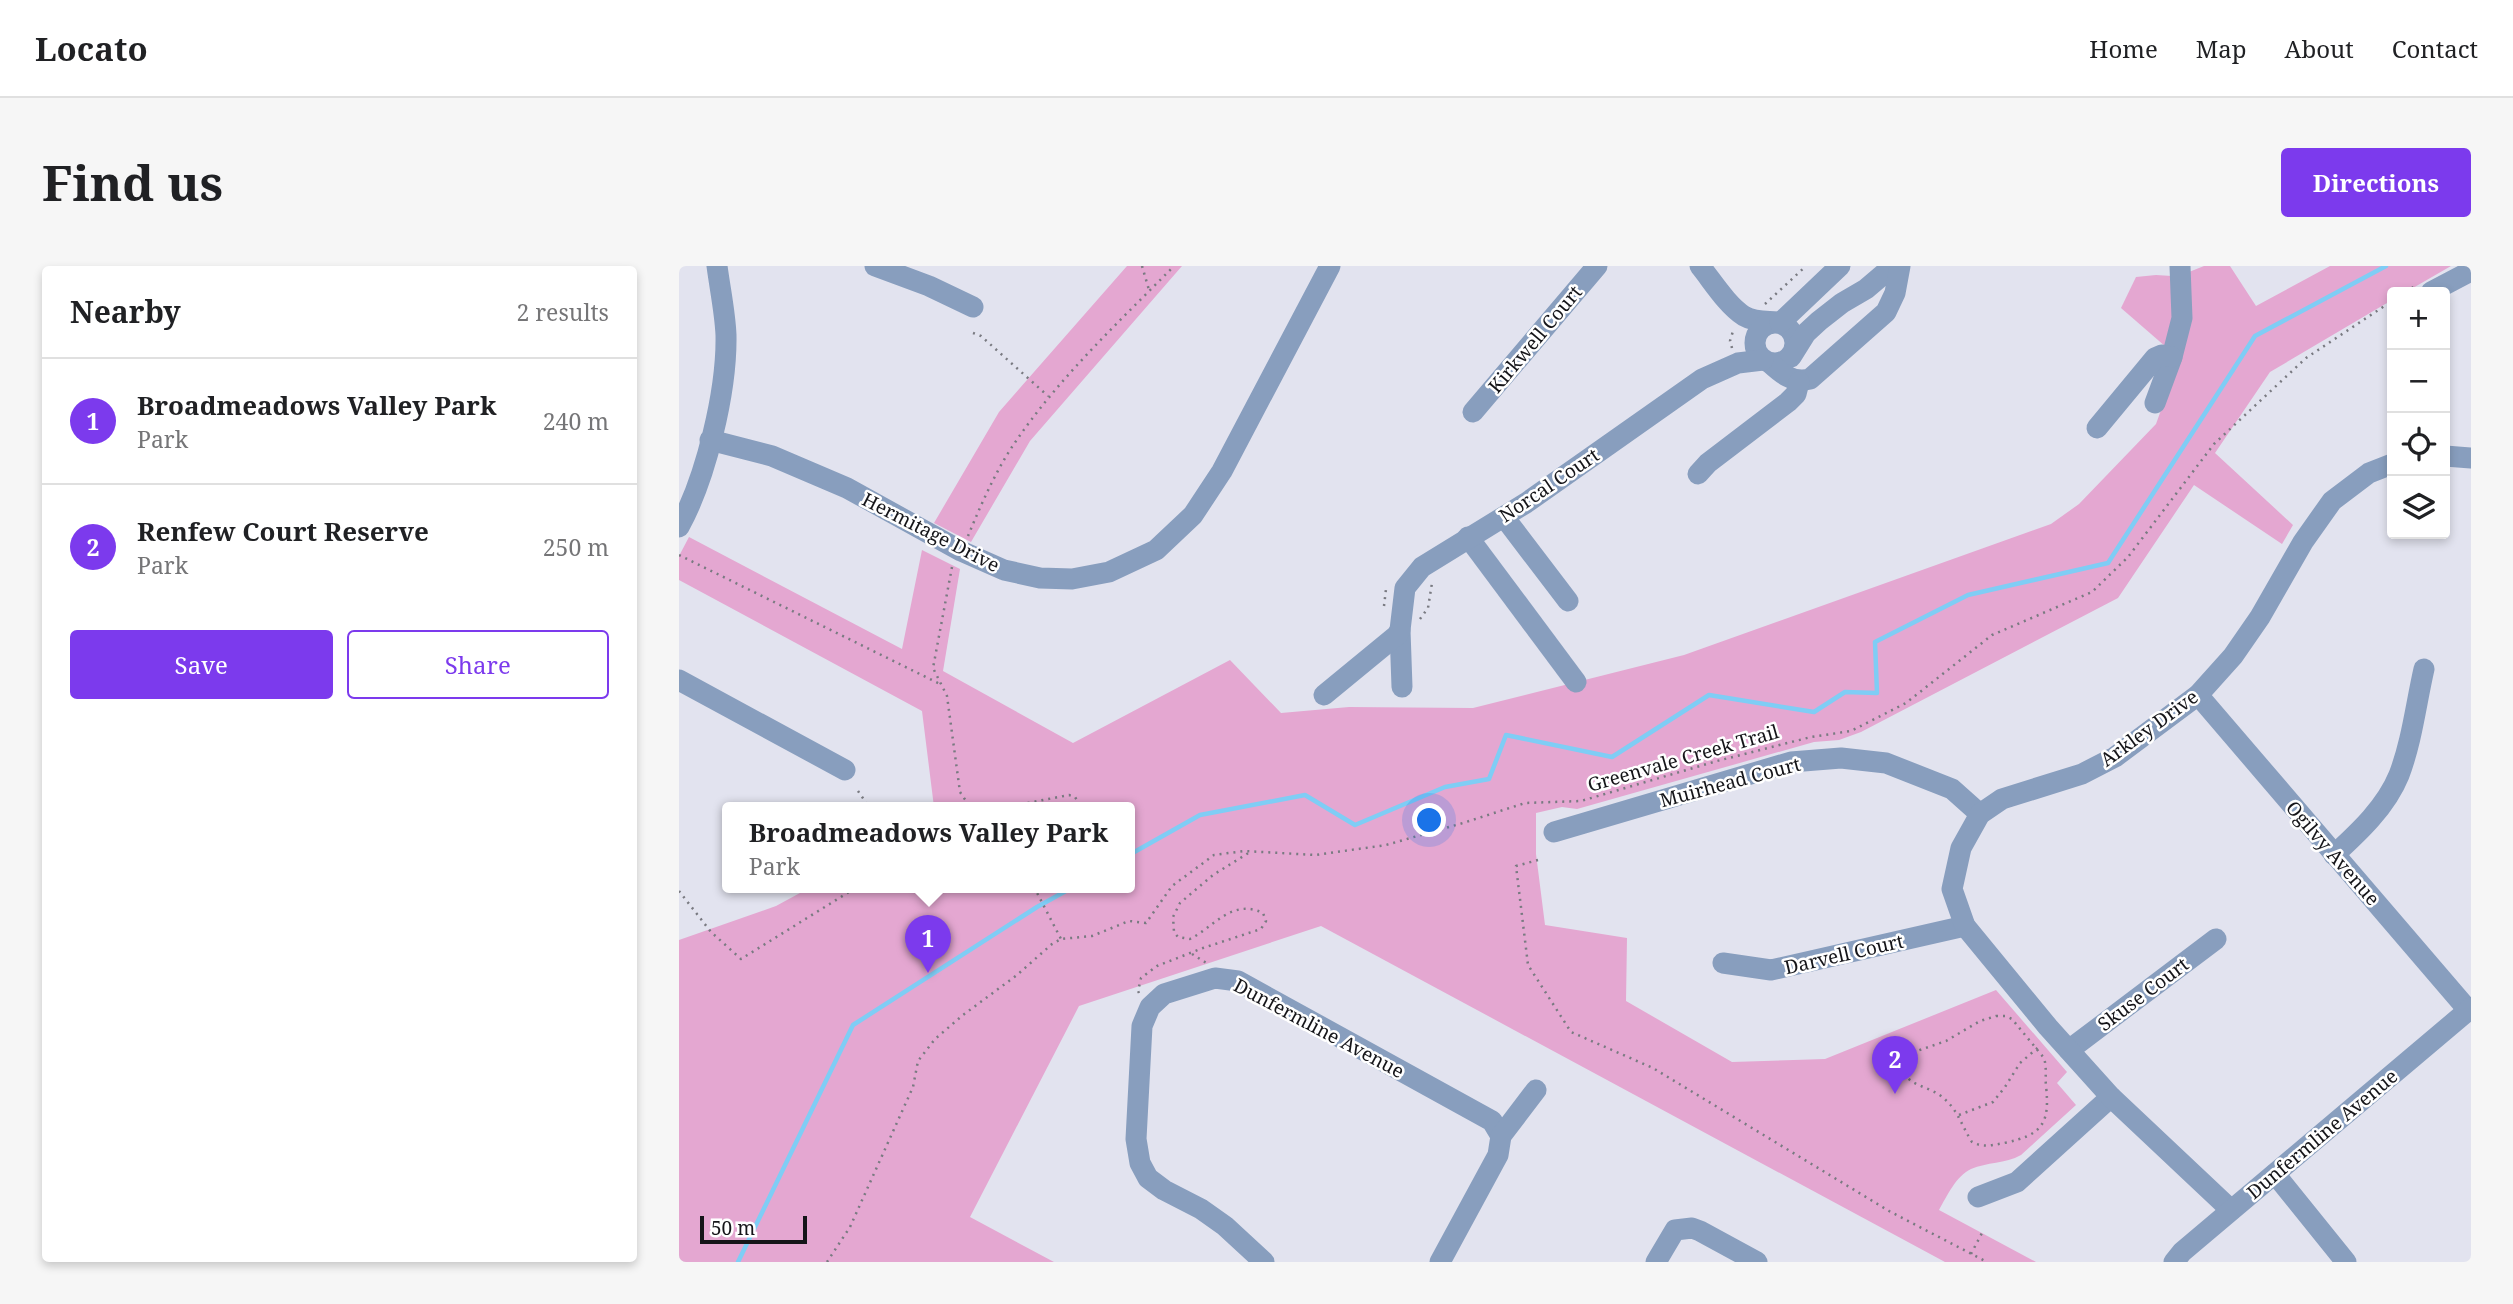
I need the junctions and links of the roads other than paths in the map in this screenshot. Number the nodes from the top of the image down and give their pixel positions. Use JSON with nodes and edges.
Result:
{"nodes":[{"id":1,"x":717,"y":266,"type":"edge"},
{"id":2,"x":875,"y":266,"type":"edge"},
{"id":3,"x":1330,"y":266,"type":"edge"},
{"id":4,"x":1597,"y":266,"type":"edge"},
{"id":5,"x":1700,"y":266,"type":"edge"},
{"id":6,"x":1840,"y":266,"type":"edge"},
{"id":7,"x":1893,"y":266,"type":"edge"},
{"id":8,"x":1900,"y":266,"type":"edge"},
{"id":9,"x":2181,"y":266,"type":"edge"},
{"id":10,"x":2471,"y":271,"type":"edge"},
{"id":11,"x":2441,"y":287,"type":"edge"},
{"id":12,"x":973,"y":307,"type":"dead end"},
{"id":13,"x":1778,"y":323,"type":"junction"},
{"id":14,"x":1757,"y":342,"type":"junction"},
{"id":15,"x":2172,"y":357,"type":"junction"},
{"id":16,"x":1799,"y":382,"type":"junction"},
{"id":17,"x":2155,"y":403,"type":"dead end"},
{"id":18,"x":1473,"y":412,"type":"dead end"},
{"id":19,"x":2097,"y":428,"type":"dead end"},
{"id":20,"x":710,"y":440,"type":"junction"},
{"id":21,"x":2450,"y":456,"type":"edge"},
{"id":22,"x":2471,"y":458,"type":"edge"},
{"id":23,"x":2387,"y":466,"type":"edge"},
{"id":24,"x":1703,"y":468,"type":"dead end"},
{"id":25,"x":1504,"y":517,"type":"junction"},
{"id":26,"x":679,"y":527,"type":"edge"},
{"id":27,"x":1468,"y":537,"type":"junction"},
{"id":28,"x":1568,"y":601,"type":"dead end"},
{"id":29,"x":1399,"y":630,"type":"junction"},
{"id":30,"x":2424,"y":669,"type":"dead end"},
{"id":31,"x":679,"y":680,"type":"edge"},
{"id":32,"x":1576,"y":682,"type":"dead end"},
{"id":33,"x":1402,"y":687,"type":"dead end"},
{"id":34,"x":1324,"y":695,"type":"dead end"},
{"id":35,"x":2198,"y":695,"type":"junction"},
{"id":36,"x":845,"y":770,"type":"dead end"},
{"id":37,"x":1980,"y":814,"type":"junction"},
{"id":38,"x":1554,"y":832,"type":"dead end"},
{"id":39,"x":2335,"y":855,"type":"junction"},
{"id":40,"x":1965,"y":926,"type":"junction"},
{"id":41,"x":2216,"y":939,"type":"dead end"},
{"id":42,"x":1723,"y":963,"type":"dead end"},
{"id":43,"x":2469,"y":1009,"type":"edge"},
{"id":44,"x":2069,"y":1050,"type":"junction"},
{"id":45,"x":1536,"y":1090,"type":"dead end"},
{"id":46,"x":2111,"y":1097,"type":"junction"},
{"id":47,"x":1501,"y":1136,"type":"junction"},
{"id":48,"x":2275,"y":1174,"type":"junction"},
{"id":49,"x":1978,"y":1197,"type":"dead end"},
{"id":50,"x":2231,"y":1210,"type":"junction"},
{"id":51,"x":1265,"y":1262,"type":"edge"},
{"id":52,"x":1440,"y":1262,"type":"edge"},
{"id":53,"x":1655,"y":1262,"type":"edge"},
{"id":54,"x":1757,"y":1262,"type":"edge"},
{"id":55,"x":2173,"y":1262,"type":"edge"},
{"id":56,"x":2346,"y":1262,"type":"edge"}],
"edges":[{"from":1,"to":20,"type":"street"},
{"from":2,"to":12,"type":"street"},
{"from":3,"to":20,"type":"street","name":"Hermitage Drive"},
{"from":4,"to":18,"type":"street","name":"Kirkwell Court"},
{"from":5,"to":14,"type":"street"},
{"from":6,"to":13,"type":"street"},
{"from":7,"to":14,"type":"street"},
{"from":8,"to":16,"type":"street"},
{"from":9,"to":15,"type":"street"},
{"from":10,"to":11,"type":"street"},
{"from":13,"to":14,"type":"street"},
{"from":13,"to":14,"type":"street"},
{"from":14,"to":16,"type":"street"},
{"from":14,"to":25,"type":"street","name":"Norcal Court"},
{"from":15,"to":17,"type":"street"},
{"from":15,"to":19,"type":"street"},
{"from":16,"to":24,"type":"street"},
{"from":20,"to":26,"type":"street"},
{"from":21,"to":22,"type":"street"},
{"from":23,"to":35,"type":"street","name":"Arkley Drive"},
{"from":25,"to":27,"type":"street","name":"Norcal Court"},
{"from":25,"to":28,"type":"street"},
{"from":27,"to":29,"type":"street","name":"Norcal Court"},
{"from":27,"to":32,"type":"street"},
{"from":29,"to":33,"type":"street"},
{"from":29,"to":34,"type":"street"},
{"from":30,"to":39,"type":"street"},
{"from":31,"to":36,"type":"street"},
{"from":35,"to":37,"type":"street","name":"Arkley Drive"},
{"from":35,"to":39,"type":"street","name":"Ogilvy Avenue"},
{"from":37,"to":38,"type":"street","name":"Muirhead Court"},
{"from":37,"to":40,"type":"street"},
{"from":39,"to":43,"type":"street","name":"Ogilvy Avenue"},
{"from":40,"to":42,"type":"street","name":"Darvell Court"},
{"from":40,"to":44,"type":"street"},
{"from":41,"to":44,"type":"street","name":"Skuse Court"},
{"from":43,"to":48,"type":"street","name":"Dunfermline Avenue"},
{"from":44,"to":46,"type":"street"},
{"from":45,"to":47,"type":"street"},
{"from":46,"to":49,"type":"street"},
{"from":46,"to":50,"type":"street"},
{"from":47,"to":51,"type":"street","name":"Dunfermline Avenue"},
{"from":47,"to":52,"type":"street"},
{"from":48,"to":50,"type":"street","name":"Dunfermline Avenue"},
{"from":48,"to":56,"type":"street"},
{"from":50,"to":55,"type":"street","name":"Dunfermline Avenue"},
{"from":53,"to":54,"type":"street"}]}
